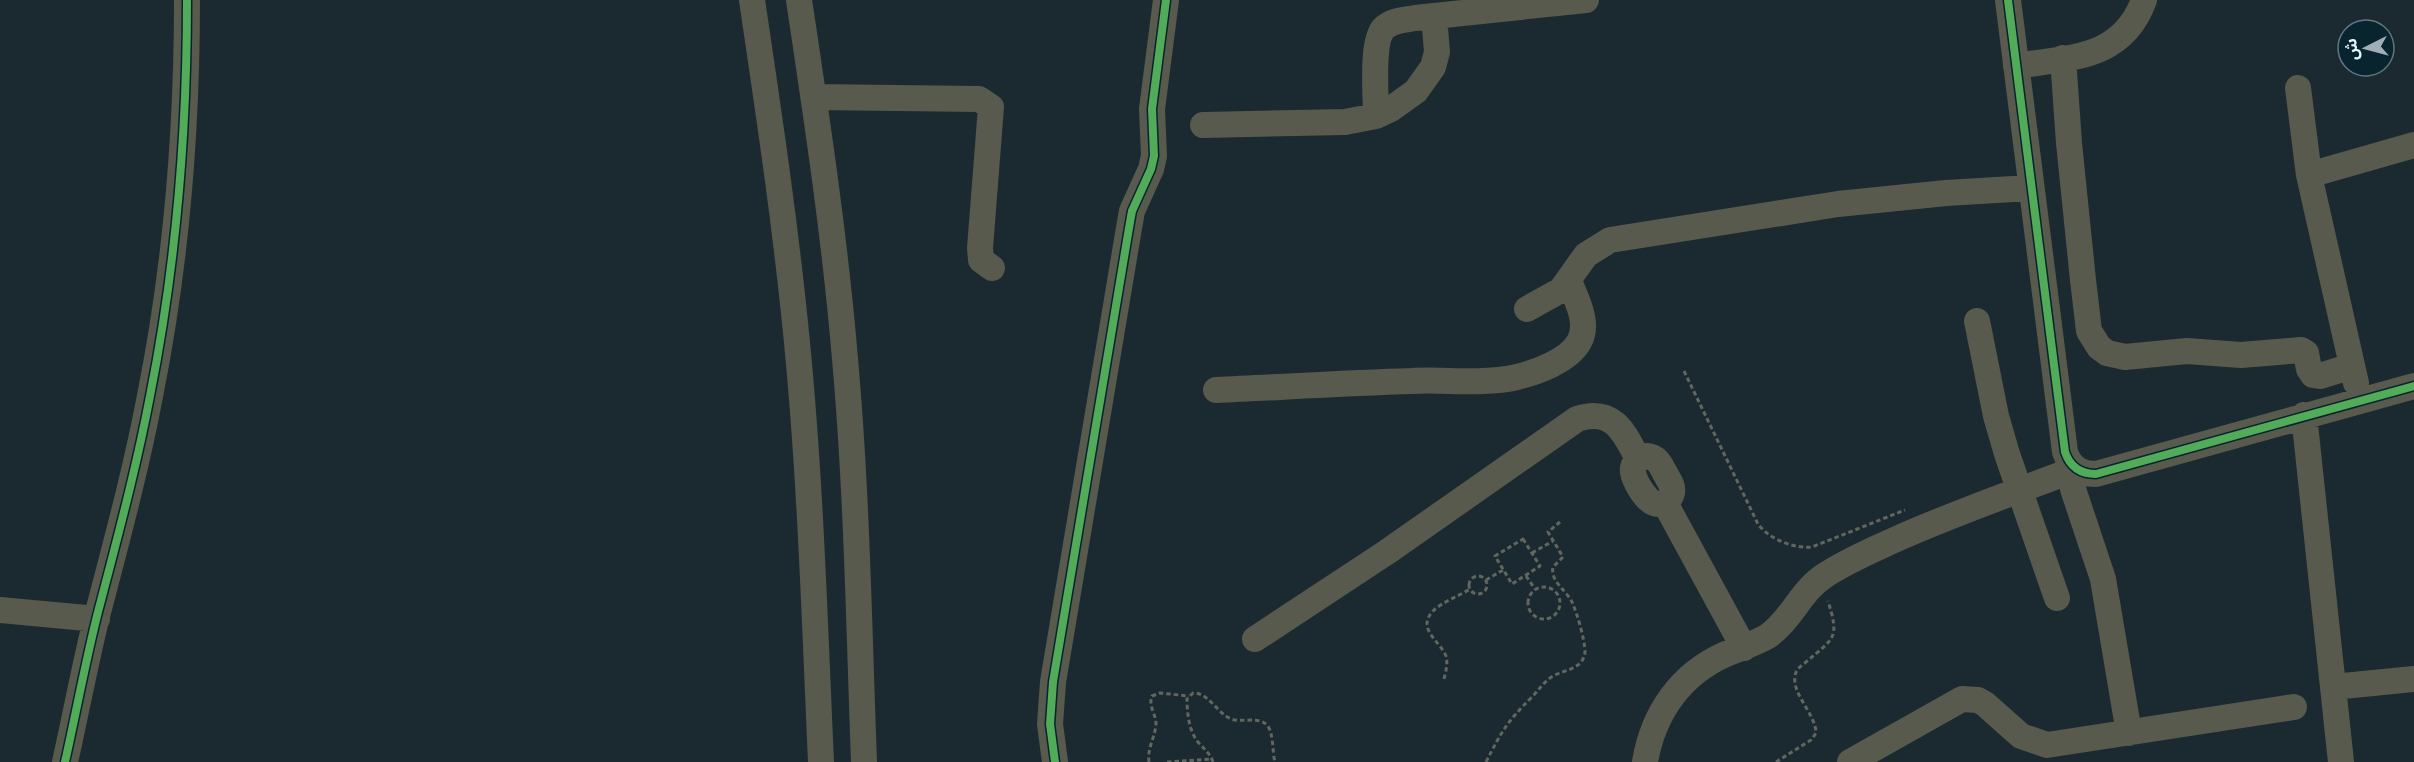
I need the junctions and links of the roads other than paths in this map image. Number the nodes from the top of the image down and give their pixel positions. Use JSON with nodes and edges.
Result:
{"nodes":[{"id":1,"x":187,"y":0,"type":"edge"},
{"id":2,"x":752,"y":0,"type":"edge"},
{"id":3,"x":799,"y":0,"type":"edge"},
{"id":4,"x":1166,"y":0,"type":"edge"},
{"id":5,"x":1586,"y":0,"type":"edge"},
{"id":6,"x":2008,"y":0,"type":"edge"},
{"id":7,"x":2144,"y":0,"type":"edge"},
{"id":8,"x":1484,"y":5,"type":"edge"},
{"id":9,"x":1422,"y":12,"type":"edge"},
{"id":10,"x":2063,"y":58,"type":"junction"},
{"id":11,"x":2016,"y":66,"type":"junction"},
{"id":12,"x":2298,"y":88,"type":"dead end"},
{"id":13,"x":814,"y":97,"type":"junction"},
{"id":14,"x":1376,"y":116,"type":"junction"},
{"id":15,"x":1203,"y":125,"type":"dead end"},
{"id":16,"x":2414,"y":145,"type":"edge"},
{"id":17,"x":2309,"y":175,"type":"junction"},
{"id":18,"x":2030,"y":188,"type":"junction"},
{"id":19,"x":992,"y":268,"type":"dead end"},
{"id":20,"x":1569,"y":281,"type":"junction"},
{"id":21,"x":1527,"y":309,"type":"dead end"},
{"id":22,"x":1977,"y":321,"type":"dead end"},
{"id":23,"x":2352,"y":366,"type":"junction"},
{"id":24,"x":2414,"y":386,"type":"edge"},
{"id":25,"x":1216,"y":390,"type":"dead end"},
{"id":26,"x":2360,"y":400,"type":"junction"},
{"id":27,"x":2304,"y":415,"type":"junction"},
{"id":28,"x":2076,"y":469,"type":"junction"},
{"id":29,"x":2018,"y":491,"type":"junction"},
{"id":30,"x":2057,"y":598,"type":"dead end"},
{"id":31,"x":0,"y":610,"type":"edge"},
{"id":32,"x":96,"y":619,"type":"junction"},
{"id":33,"x":1255,"y":639,"type":"dead end"},
{"id":34,"x":1743,"y":648,"type":"junction"},
{"id":35,"x":2414,"y":679,"type":"edge"},
{"id":36,"x":2333,"y":687,"type":"junction"},
{"id":37,"x":2294,"y":707,"type":"dead end"},
{"id":38,"x":2129,"y":733,"type":"junction"},
{"id":39,"x":65,"y":762,"type":"edge"},
{"id":40,"x":821,"y":762,"type":"edge"},
{"id":41,"x":864,"y":762,"type":"edge"},
{"id":42,"x":1055,"y":762,"type":"edge"},
{"id":43,"x":1645,"y":762,"type":"edge"},
{"id":44,"x":1850,"y":762,"type":"edge"},
{"id":45,"x":2341,"y":762,"type":"edge"}],
"edges":[{"from":1,"to":32,"type":"street"},
{"from":2,"to":40,"type":"street"},
{"from":3,"to":13,"type":"street"},
{"from":4,"to":42,"type":"street"},
{"from":5,"to":8,"type":"street"},
{"from":6,"to":11,"type":"street"},
{"from":7,"to":10,"type":"street"},
{"from":8,"to":9,"type":"street"},
{"from":9,"to":14,"type":"street"},
{"from":9,"to":14,"type":"street"},
{"from":10,"to":11,"type":"street"},
{"from":10,"to":23,"type":"street"},
{"from":11,"to":18,"type":"street"},
{"from":12,"to":17,"type":"street"},
{"from":13,"to":19,"type":"street"},
{"from":13,"to":41,"type":"street"},
{"from":14,"to":15,"type":"street"},
{"from":16,"to":17,"type":"street"},
{"from":17,"to":23,"type":"street"},
{"from":18,"to":20,"type":"street"},
{"from":18,"to":28,"type":"street"},
{"from":20,"to":21,"type":"street"},
{"from":20,"to":25,"type":"street"},
{"from":22,"to":29,"type":"street"},
{"from":23,"to":26,"type":"street"},
{"from":24,"to":26,"type":"street"},
{"from":26,"to":27,"type":"street"},
{"from":27,"to":28,"type":"street"},
{"from":27,"to":36,"type":"street"},
{"from":28,"to":29,"type":"street"},
{"from":28,"to":38,"type":"street"},
{"from":29,"to":30,"type":"street"},
{"from":29,"to":34,"type":"street"},
{"from":31,"to":32,"type":"street"},
{"from":32,"to":39,"type":"street"},
{"from":33,"to":34,"type":"street"},
{"from":34,"to":43,"type":"street"},
{"from":35,"to":36,"type":"street"},
{"from":36,"to":45,"type":"street"},
{"from":37,"to":38,"type":"street"},
{"from":38,"to":44,"type":"street"}]}
